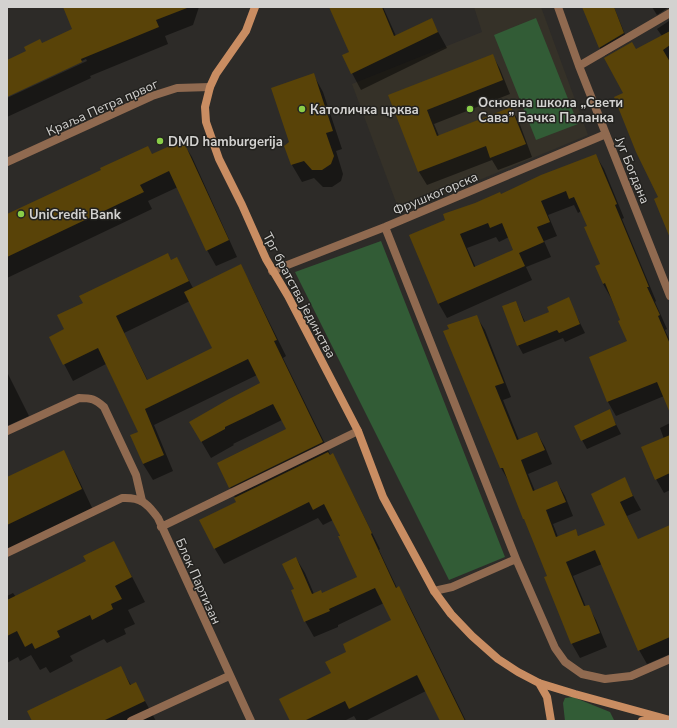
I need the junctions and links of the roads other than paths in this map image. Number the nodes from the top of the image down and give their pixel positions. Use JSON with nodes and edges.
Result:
{"nodes":[{"id":1,"x":255,"y":7,"type":"edge"},
{"id":2,"x":558,"y":7,"type":"edge"},
{"id":3,"x":670,"y":13,"type":"edge"},
{"id":4,"x":579,"y":66,"type":"junction"},
{"id":5,"x":210,"y":87,"type":"junction"},
{"id":6,"x":606,"y":134,"type":"junction"},
{"id":7,"x":7,"y":162,"type":"edge"},
{"id":8,"x":385,"y":227,"type":"junction"},
{"id":9,"x":272,"y":271,"type":"junction"},
{"id":10,"x":670,"y":296,"type":"edge"},
{"id":11,"x":7,"y":431,"type":"edge"},
{"id":12,"x":358,"y":431,"type":"junction"},
{"id":13,"x":142,"y":501,"type":"junction"},
{"id":14,"x":161,"y":526,"type":"junction"},
{"id":15,"x":7,"y":553,"type":"edge"},
{"id":16,"x":516,"y":559,"type":"junction"},
{"id":17,"x":434,"y":591,"type":"junction"},
{"id":18,"x":670,"y":659,"type":"edge"},
{"id":19,"x":229,"y":676,"type":"junction"},
{"id":20,"x":539,"y":682,"type":"junction"},
{"id":21,"x":670,"y":720,"type":"edge"},
{"id":22,"x":131,"y":721,"type":"edge"},
{"id":23,"x":250,"y":721,"type":"edge"},
{"id":24,"x":551,"y":721,"type":"edge"},
{"id":25,"x":642,"y":721,"type":"edge"}],
"edges":[{"from":1,"to":5,"type":"street","name":"Трг братства јединства"},
{"from":2,"to":4,"type":"street","name":"Југ Богдана"},
{"from":3,"to":4,"type":"street"},
{"from":4,"to":6,"type":"street","name":"Југ Богдана"},
{"from":5,"to":7,"type":"street","name":"Краља Петра првог"},
{"from":5,"to":9,"type":"street","name":"Трг братства јединства"},
{"from":6,"to":8,"type":"street","name":"Фрушкогорска"},
{"from":6,"to":10,"type":"street","name":"Југ Богдана"},
{"from":8,"to":9,"type":"street","name":"Фрушкогорска"},
{"from":8,"to":16,"type":"street"},
{"from":9,"to":12,"type":"street","name":"Трг братства јединства"},
{"from":11,"to":13,"type":"street","name":"Блок Партизан"},
{"from":12,"to":14,"type":"street"},
{"from":12,"to":17,"type":"street","name":"Трг братства јединства"},
{"from":13,"to":14,"type":"street","name":"Блок Партизан"},
{"from":13,"to":15,"type":"street"},
{"from":14,"to":19,"type":"street","name":"Блок Партизан"},
{"from":16,"to":17,"type":"street"},
{"from":16,"to":18,"type":"street"},
{"from":17,"to":20,"type":"street","name":"Трг братства јединства"},
{"from":19,"to":22,"type":"street"},
{"from":19,"to":23,"type":"street","name":"Блок Партизан"},
{"from":20,"to":21,"type":"street","name":"Трг братства јединства"},
{"from":20,"to":24,"type":"street"},
{"from":21,"to":25,"type":"street"}]}
